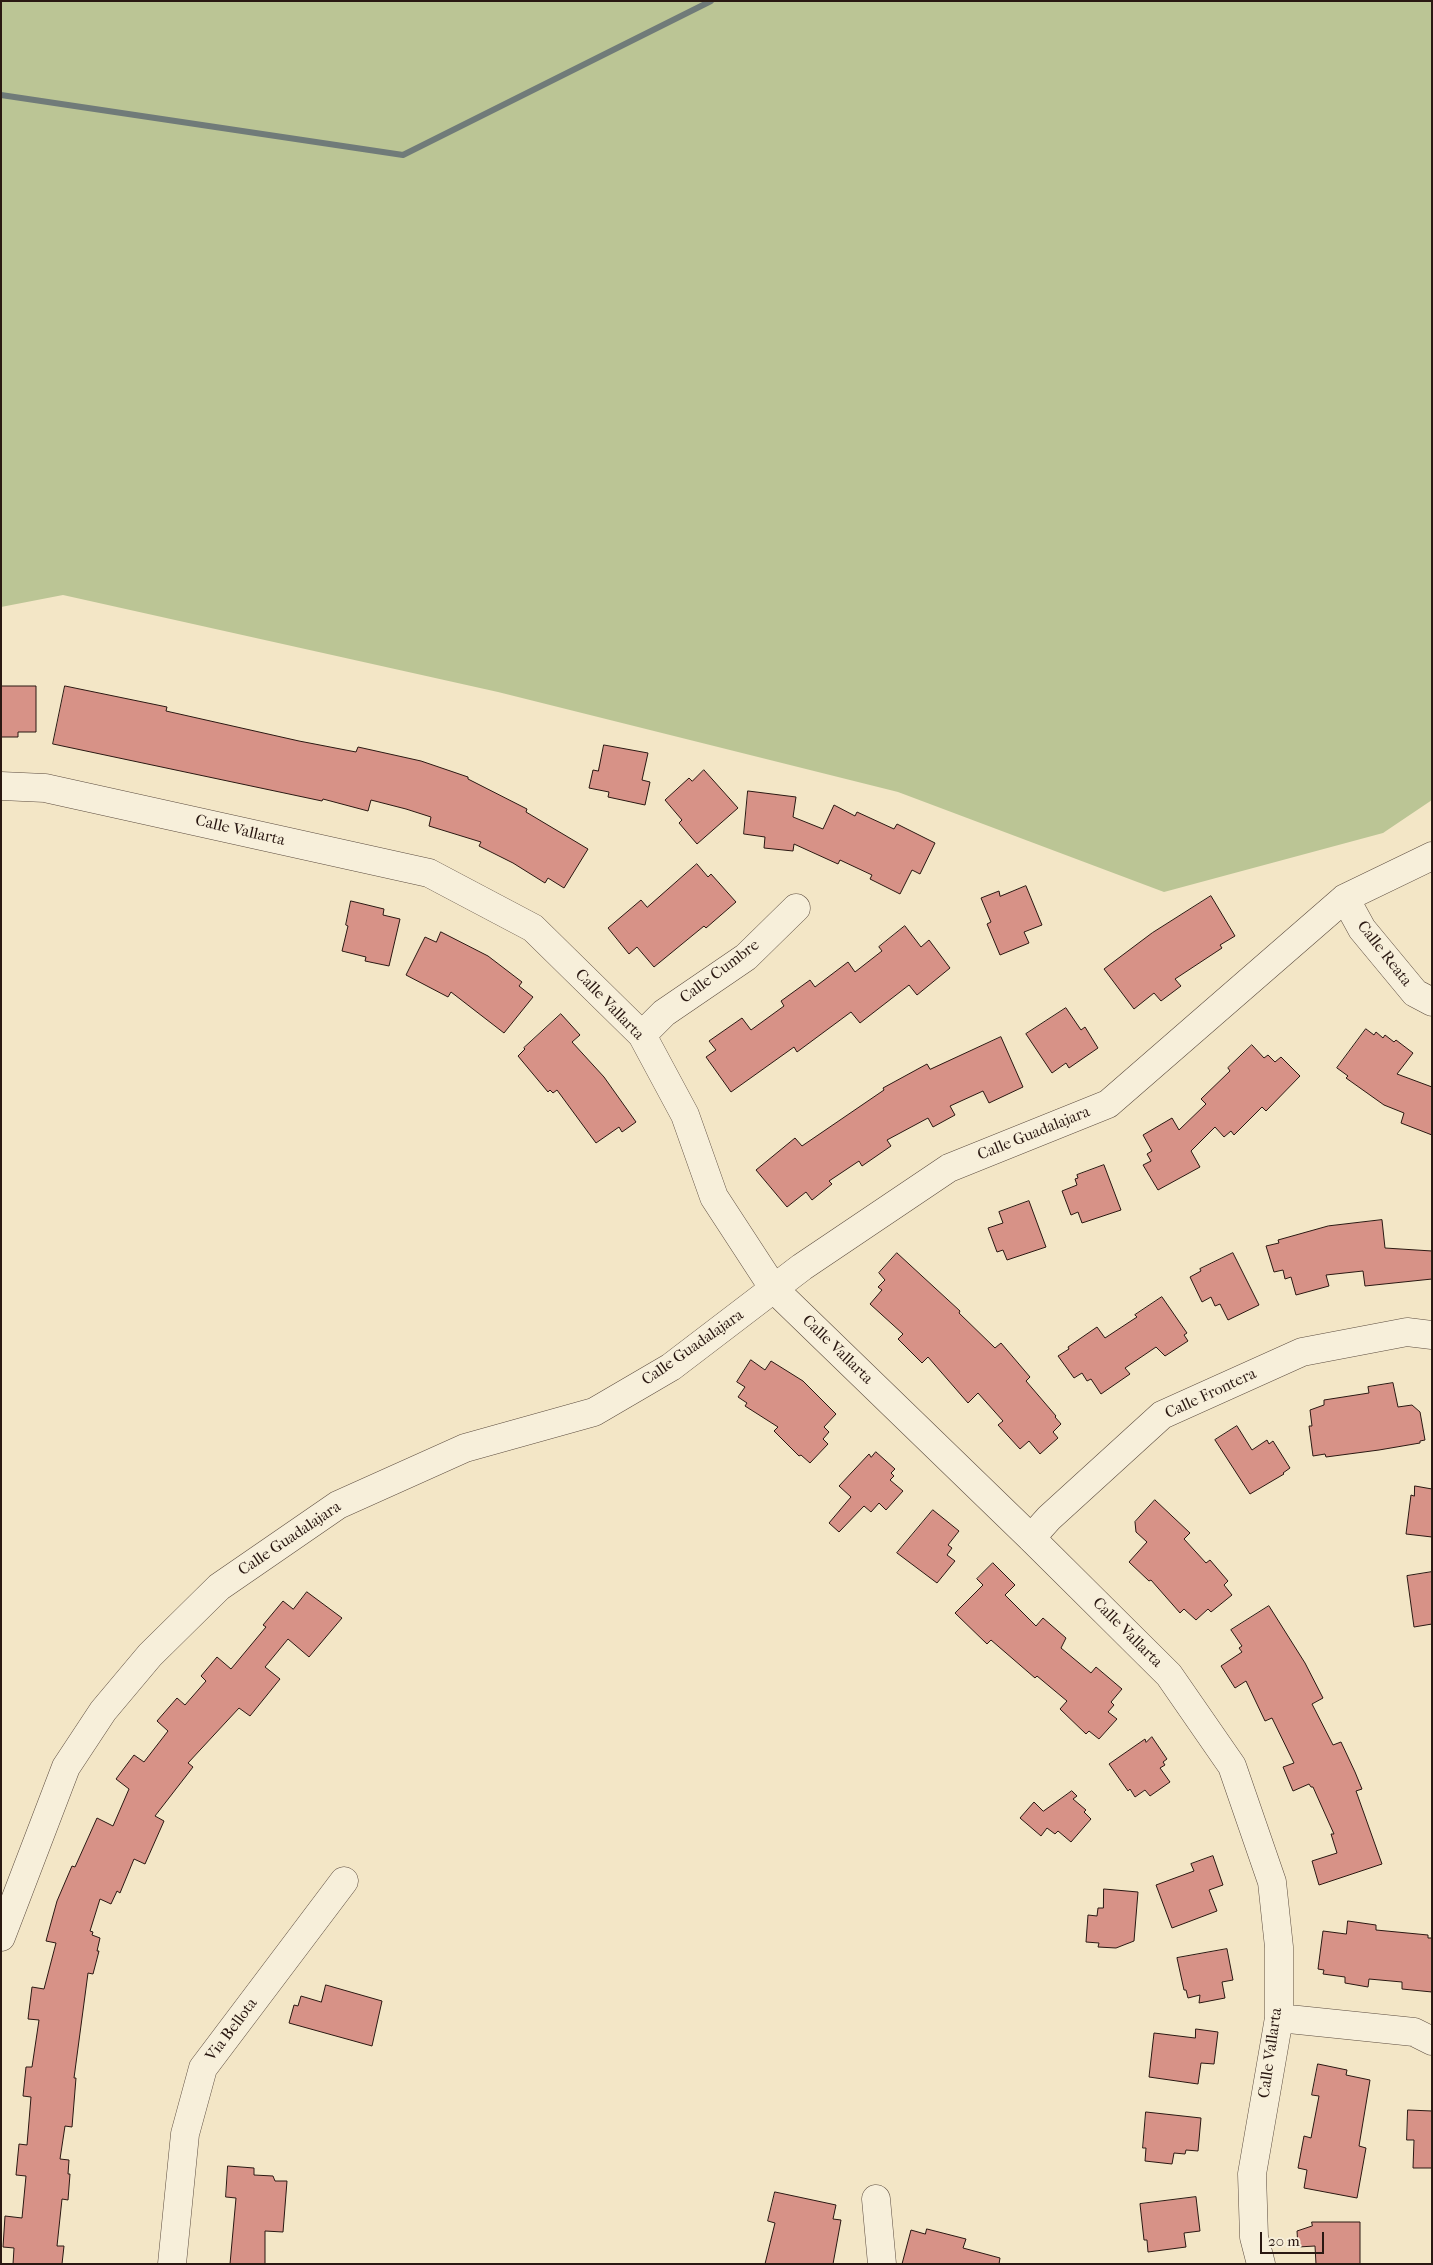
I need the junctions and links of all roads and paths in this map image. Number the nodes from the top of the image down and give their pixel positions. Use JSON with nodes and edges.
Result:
{"nodes":[{"id":1,"x":1,"y":786,"type":"edge"},
{"id":2,"x":1432,"y":856,"type":"edge"},
{"id":3,"x":1345,"y":898,"type":"junction"},
{"id":4,"x":796,"y":908,"type":"dead end"},
{"id":5,"x":1432,"y":1002,"type":"edge"},
{"id":6,"x":642,"y":1035,"type":"junction"},
{"id":7,"x":774,"y":1289,"type":"junction"},
{"id":8,"x":1432,"y":1335,"type":"edge"},
{"id":9,"x":1031,"y":1538,"type":"junction"},
{"id":10,"x":344,"y":1881,"type":"dead end"},
{"id":11,"x":1,"y":1937,"type":"edge"},
{"id":12,"x":1279,"y":2018,"type":"junction"},
{"id":13,"x":1432,"y":2041,"type":"edge"},
{"id":14,"x":876,"y":2199,"type":"dead end"},
{"id":15,"x":172,"y":2264,"type":"edge"},
{"id":16,"x":882,"y":2264,"type":"edge"},
{"id":17,"x":1261,"y":2264,"type":"edge"}],
"edges":[{"from":1,"to":6,"type":"street","name":"Calle Vallarta"},
{"from":2,"to":3,"type":"street","name":"Calle Guadalajara"},
{"from":3,"to":5,"type":"street","name":"Calle Reata"},
{"from":3,"to":7,"type":"street","name":"Calle Guadalajara"},
{"from":4,"to":6,"type":"street","name":"Calle Cumbre"},
{"from":6,"to":7,"type":"street","name":"Calle Vallarta"},
{"from":7,"to":9,"type":"street","name":"Calle Vallarta"},
{"from":7,"to":11,"type":"street","name":"Calle Guadalajara"},
{"from":8,"to":9,"type":"street","name":"Calle Frontera"},
{"from":9,"to":12,"type":"street","name":"Calle Vallarta"},
{"from":10,"to":15,"type":"street","name":"Via Bellota"},
{"from":12,"to":13,"type":"street"},
{"from":12,"to":17,"type":"street","name":"Calle Vallarta"},
{"from":14,"to":16,"type":"street"}]}
